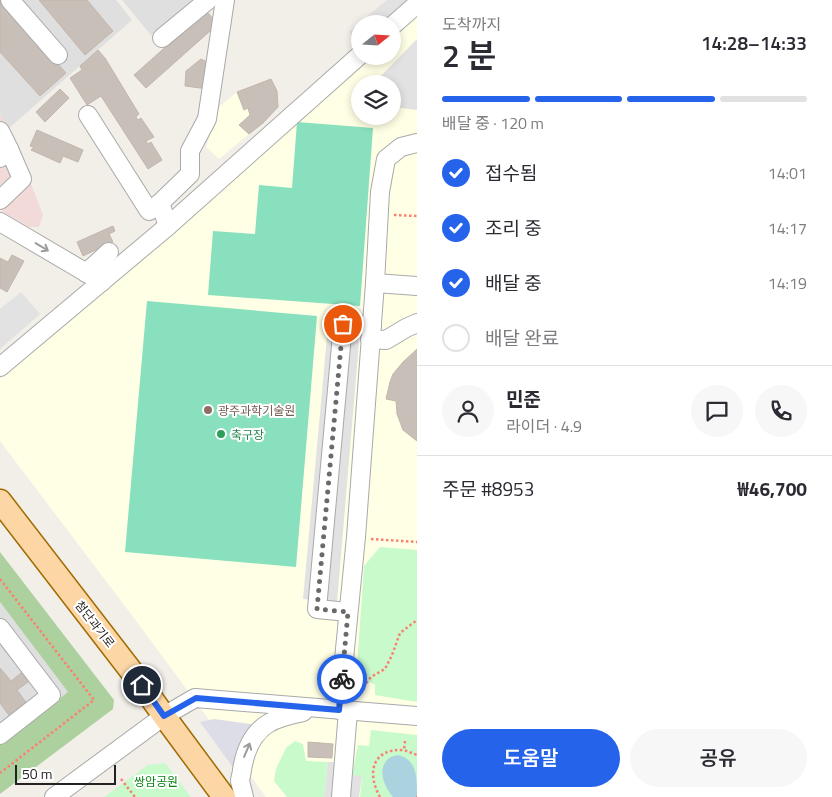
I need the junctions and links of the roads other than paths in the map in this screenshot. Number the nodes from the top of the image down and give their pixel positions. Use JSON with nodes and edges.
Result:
{"nodes":[{"id":1,"x":10,"y":0,"type":"edge"},
{"id":2,"x":208,"y":0,"type":"edge"},
{"id":3,"x":225,"y":0,"type":"edge"},
{"id":4,"x":417,"y":4,"type":"edge"},
{"id":5,"x":401,"y":18,"type":"edge"},
{"id":6,"x":162,"y":38,"type":"dead end"},
{"id":7,"x":58,"y":55,"type":"dead end"},
{"id":8,"x":351,"y":63,"type":"edge"},
{"id":9,"x":88,"y":115,"type":"dead end"},
{"id":10,"x":0,"y":131,"type":"edge"},
{"id":11,"x":417,"y":144,"type":"edge"},
{"id":12,"x":5,"y":154,"type":"edge"},
{"id":13,"x":0,"y":200,"type":"edge"},
{"id":14,"x":160,"y":203,"type":"junction"},
{"id":15,"x":0,"y":222,"type":"edge"},
{"id":16,"x":168,"y":226,"type":"junction"},
{"id":17,"x":109,"y":252,"type":"dead end"},
{"id":18,"x":86,"y":273,"type":"junction"},
{"id":19,"x":102,"y":282,"type":"junction"},
{"id":20,"x":375,"y":283,"type":"junction"},
{"id":21,"x":417,"y":286,"type":"edge"},
{"id":22,"x":417,"y":323,"type":"edge"},
{"id":23,"x":371,"y":332,"type":"junction"},
{"id":24,"x":0,"y":367,"type":"edge"},
{"id":25,"x":0,"y":502,"type":"edge"},
{"id":26,"x":348,"y":612,"type":"junction"},
{"id":27,"x":0,"y":628,"type":"edge"},
{"id":28,"x":316,"y":708,"type":"junction"},
{"id":29,"x":343,"y":711,"type":"junction"},
{"id":30,"x":164,"y":716,"type":"junction"},
{"id":31,"x":417,"y":716,"type":"edge"},
{"id":32,"x":0,"y":735,"type":"edge"},
{"id":33,"x":54,"y":797,"type":"edge"},
{"id":34,"x":224,"y":797,"type":"edge"},
{"id":35,"x":244,"y":797,"type":"edge"},
{"id":36,"x":341,"y":797,"type":"edge"}],
"edges":[{"from":1,"to":7,"type":"street"},
{"from":2,"to":6,"type":"street"},
{"from":3,"to":14,"type":"street"},
{"from":4,"to":5,"type":"street"},
{"from":8,"to":16,"type":"street"},
{"from":9,"to":14,"type":"street"},
{"from":10,"to":12,"type":"street"},
{"from":11,"to":20,"type":"street"},
{"from":12,"to":13,"type":"street"},
{"from":14,"to":16,"type":"street"},
{"from":15,"to":18,"type":"street","one_way":true},
{"from":16,"to":19,"type":"street"},
{"from":17,"to":18,"type":"street"},
{"from":18,"to":19,"type":"street"},
{"from":19,"to":24,"type":"street"},
{"from":20,"to":21,"type":"street"},
{"from":20,"to":23,"type":"street"},
{"from":22,"to":23,"type":"street"},
{"from":23,"to":26,"type":"street"},
{"from":23,"to":26,"type":"street"},
{"from":25,"to":30,"type":"main road","name":"첨단과기로"},
{"from":26,"to":29,"type":"street"},
{"from":27,"to":32,"type":"street"},
{"from":28,"to":29,"type":"street"},
{"from":28,"to":30,"type":"street"},
{"from":35,"to":28,"type":"street","one_way":true},
{"from":29,"to":31,"type":"street"},
{"from":29,"to":36,"type":"street"},
{"from":30,"to":33,"type":"street"},
{"from":30,"to":34,"type":"main road","name":"첨단과기로"}]}
